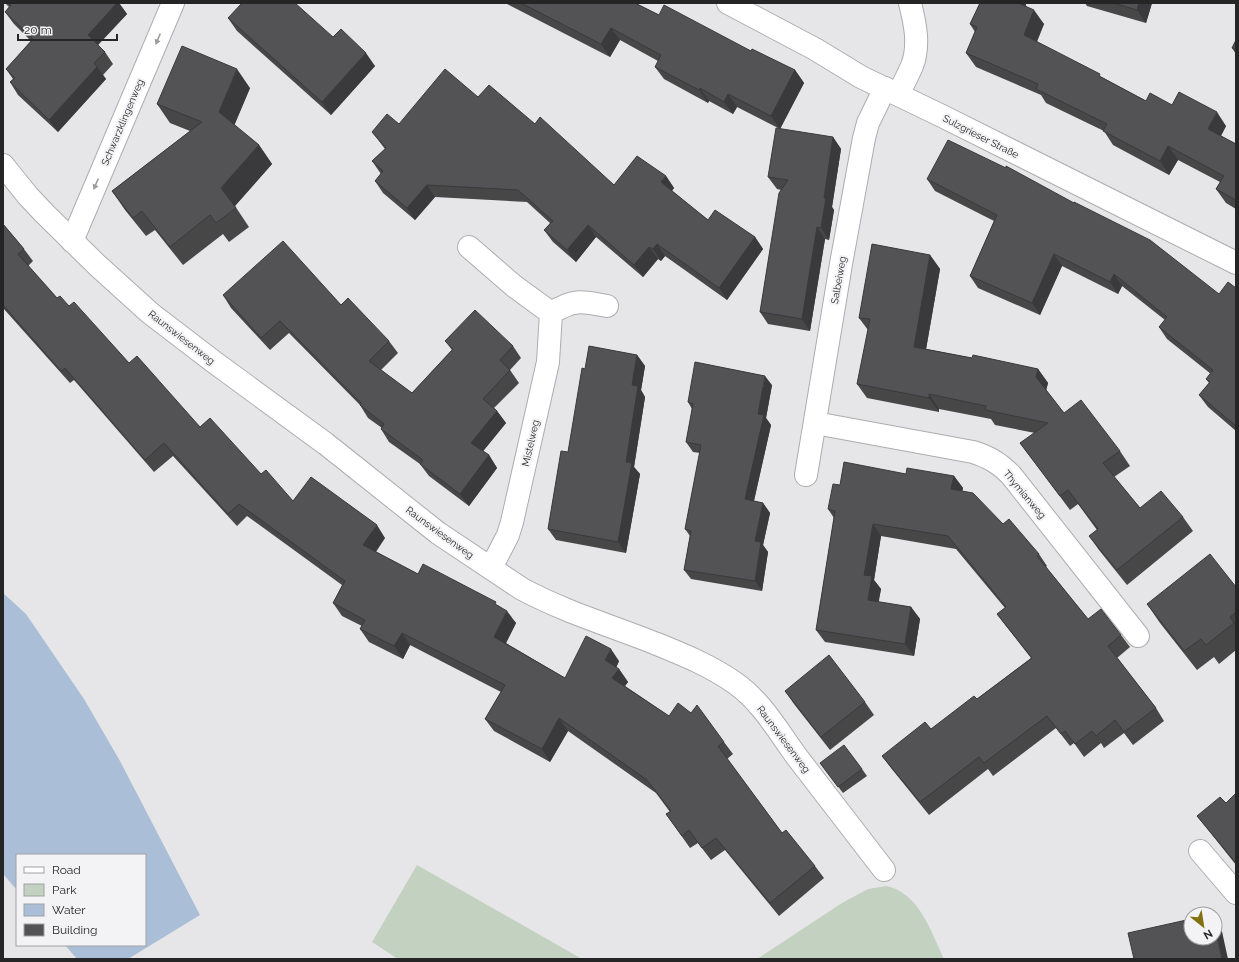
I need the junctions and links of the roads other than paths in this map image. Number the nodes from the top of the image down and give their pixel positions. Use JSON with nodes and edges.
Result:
{"nodes":[{"id":1,"x":173,"y":3,"type":"edge"},
{"id":2,"x":728,"y":3,"type":"edge"},
{"id":3,"x":910,"y":3,"type":"edge"},
{"id":4,"x":891,"y":91,"type":"junction"},
{"id":5,"x":3,"y":165,"type":"edge"},
{"id":6,"x":72,"y":241,"type":"junction"},
{"id":7,"x":469,"y":247,"type":"dead end"},
{"id":8,"x":1236,"y":263,"type":"edge"},
{"id":9,"x":607,"y":306,"type":"dead end"},
{"id":10,"x":551,"y":313,"type":"junction"},
{"id":11,"x":815,"y":423,"type":"junction"},
{"id":12,"x":806,"y":475,"type":"dead end"},
{"id":13,"x":491,"y":568,"type":"junction"},
{"id":14,"x":1138,"y":636,"type":"dead end"},
{"id":15,"x":1200,"y":851,"type":"dead end"},
{"id":16,"x":884,"y":870,"type":"dead end"},
{"id":17,"x":1236,"y":893,"type":"edge"}],
"edges":[{"from":1,"to":6,"type":"street","name":"Schwarzklingenweg","one_way":true},
{"from":2,"to":4,"type":"street","name":"Sulzgrieser Straße"},
{"from":3,"to":4,"type":"street","name":"Salbeiweg"},
{"from":4,"to":8,"type":"street","name":"Sulzgrieser Straße"},
{"from":4,"to":11,"type":"street","name":"Salbeiweg"},
{"from":5,"to":6,"type":"street","name":"Raunswiesenweg"},
{"from":6,"to":13,"type":"street","name":"Raunswiesenweg"},
{"from":7,"to":10,"type":"street"},
{"from":9,"to":10,"type":"street"},
{"from":10,"to":13,"type":"street","name":"Mistelweg"},
{"from":11,"to":12,"type":"street","name":"Salbeiweg"},
{"from":11,"to":14,"type":"street","name":"Thymianweg"},
{"from":13,"to":16,"type":"street","name":"Raunswiesenweg"},
{"from":15,"to":17,"type":"street"}]}
